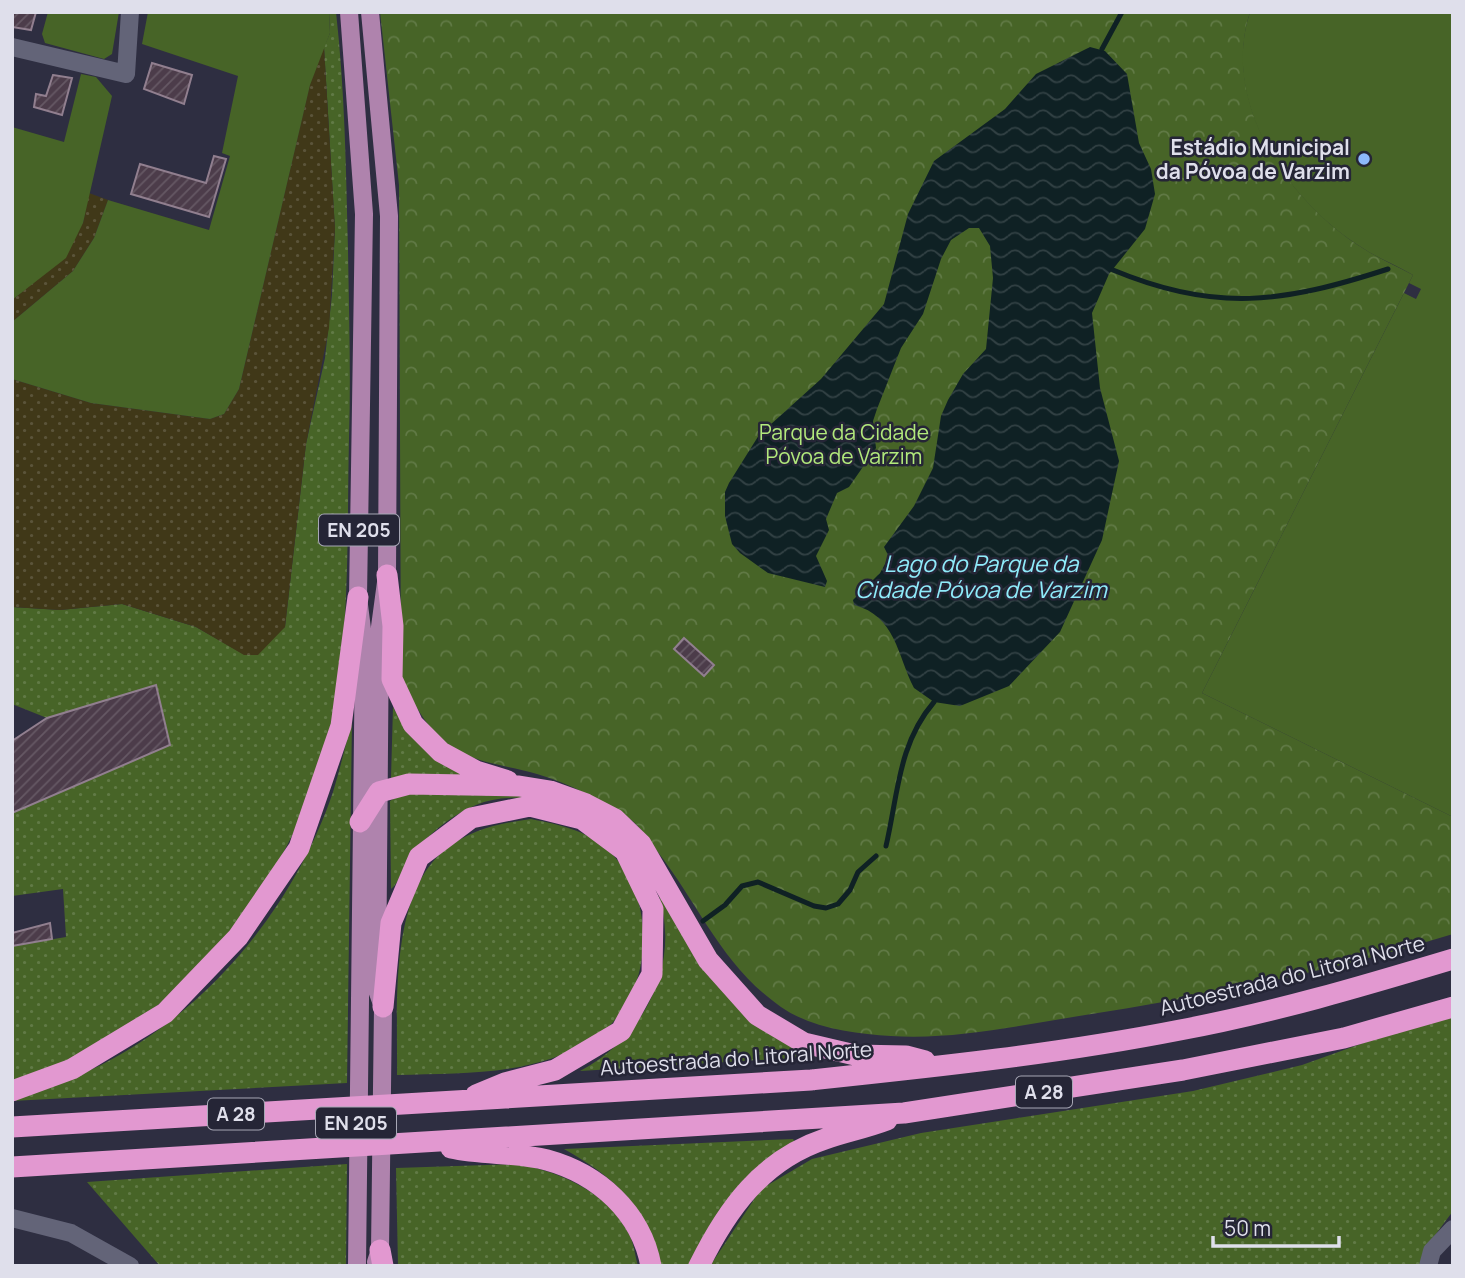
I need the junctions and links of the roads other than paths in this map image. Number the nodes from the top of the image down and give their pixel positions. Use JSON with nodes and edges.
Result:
{"nodes":[{"id":1,"x":130,"y":12,"type":"edge"},
{"id":2,"x":349,"y":12,"type":"edge"},
{"id":3,"x":370,"y":12,"type":"edge"},
{"id":4,"x":12,"y":47,"type":"edge"},
{"id":5,"x":387,"y":575,"type":"junction"},
{"id":6,"x":358,"y":597,"type":"junction"},
{"id":7,"x":519,"y":786,"type":"junction"},
{"id":8,"x":379,"y":792,"type":"junction"},
{"id":9,"x":360,"y":822,"type":"junction"},
{"id":10,"x":1453,"y":959,"type":"edge"},
{"id":11,"x":383,"y":1007,"type":"junction"},
{"id":12,"x":1453,"y":1007,"type":"edge"},
{"id":13,"x":940,"y":1066,"type":"junction"},
{"id":14,"x":12,"y":1091,"type":"edge"},
{"id":15,"x":460,"y":1101,"type":"junction"},
{"id":16,"x":904,"y":1113,"type":"junction"},
{"id":17,"x":12,"y":1127,"type":"edge"},
{"id":18,"x":425,"y":1143,"type":"junction"},
{"id":19,"x":12,"y":1167,"type":"edge"},
{"id":20,"x":12,"y":1218,"type":"edge"},
{"id":21,"x":1453,"y":1228,"type":"edge"},
{"id":22,"x":1453,"y":1255,"type":"edge"},
{"id":23,"x":1430,"y":1258,"type":"edge"},
{"id":24,"x":379,"y":1260,"type":"edge"},
{"id":25,"x":130,"y":1266,"type":"edge"},
{"id":26,"x":357,"y":1266,"type":"edge"},
{"id":27,"x":651,"y":1266,"type":"edge"},
{"id":28,"x":699,"y":1266,"type":"edge"}],
"edges":[{"from":1,"to":4,"type":"street"},
{"from":2,"to":6,"type":"main road","number":"EN 205"},
{"from":3,"to":5,"type":"main road","number":"EN 205"},
{"from":5,"to":7,"type":"highway"},
{"from":5,"to":8,"type":"main road","number":"EN 205"},
{"from":6,"to":9,"type":"main road","number":"EN 205"},
{"from":6,"to":14,"type":"highway"},
{"from":7,"to":8,"type":"highway"},
{"from":7,"to":13,"type":"highway"},
{"from":8,"to":9,"type":"highway"},
{"from":8,"to":11,"type":"main road","number":"EN 205"},
{"from":9,"to":26,"type":"main road","number":"EN 205"},
{"from":10,"to":13,"type":"highway","name":"Autoestrada do Litoral Norte","number":"A 28"},
{"from":11,"to":15,"type":"highway"},
{"from":11,"to":24,"type":"main road","number":"EN 205"},
{"from":12,"to":16,"type":"highway","number":"A 28"},
{"from":13,"to":15,"type":"highway","name":"Autoestrada do Litoral Norte","number":"A 28"},
{"from":15,"to":17,"type":"highway","name":"Autoestrada do Litoral Norte","number":"A 28"},
{"from":16,"to":18,"type":"highway","number":"A 28"},
{"from":16,"to":28,"type":"highway"},
{"from":18,"to":19,"type":"highway","number":"A 28"},
{"from":18,"to":27,"type":"highway"},
{"from":20,"to":25,"type":"street"},
{"from":21,"to":23,"type":"street"},
{"from":22,"to":23,"type":"street"}]}
